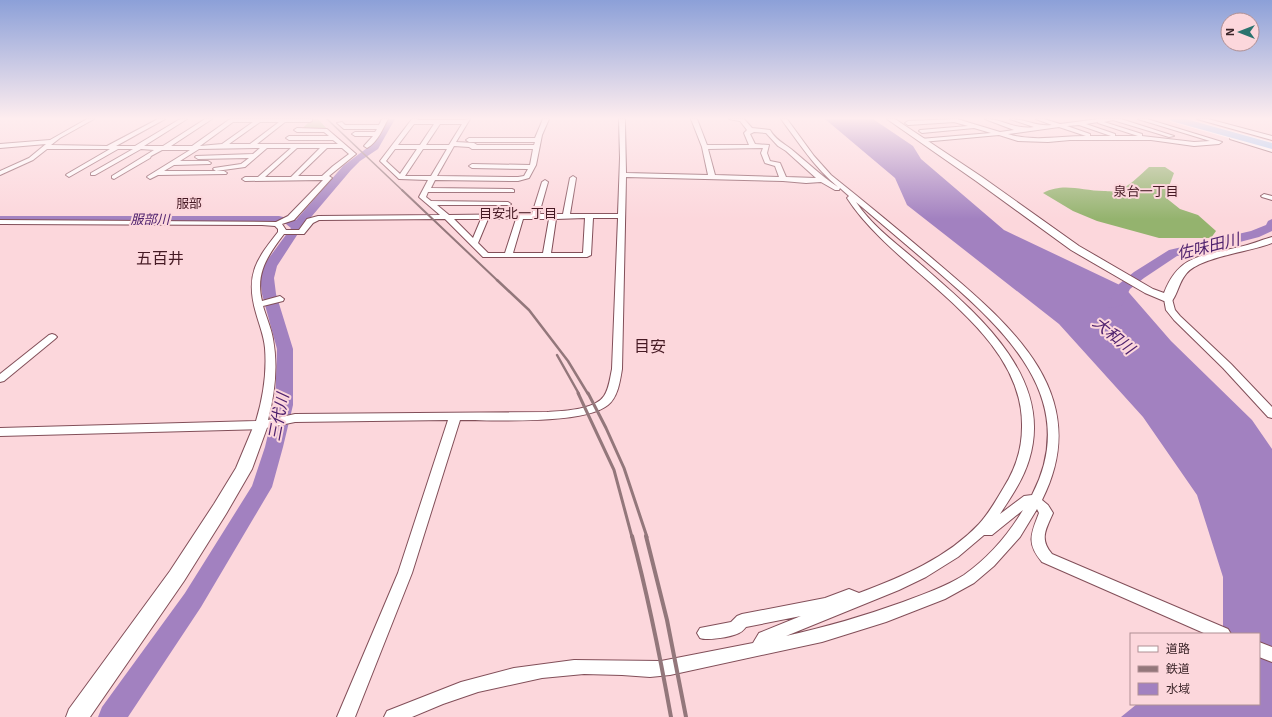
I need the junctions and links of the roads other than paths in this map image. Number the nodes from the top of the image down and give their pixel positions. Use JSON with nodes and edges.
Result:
{"nodes":[{"id":1,"x":39,"y":152,"type":"edge"},
{"id":2,"x":108,"y":152,"type":"edge"},
{"id":3,"x":130,"y":152,"type":"edge"},
{"id":4,"x":154,"y":152,"type":"edge"},
{"id":5,"x":188,"y":152,"type":"edge"},
{"id":6,"x":204,"y":152,"type":"edge"},
{"id":7,"x":258,"y":152,"type":"edge"},
{"id":8,"x":289,"y":152,"type":"edge"},
{"id":9,"x":319,"y":152,"type":"edge"},
{"id":10,"x":351,"y":152,"type":"edge"},
{"id":11,"x":389,"y":152,"type":"edge"},
{"id":12,"x":417,"y":152,"type":"edge"},
{"id":13,"x":447,"y":152,"type":"edge"},
{"id":14,"x":536,"y":152,"type":"edge"},
{"id":15,"x":622,"y":152,"type":"edge"},
{"id":16,"x":706,"y":152,"type":"edge"},
{"id":17,"x":764,"y":152,"type":"edge"},
{"id":18,"x":791,"y":152,"type":"edge"},
{"id":19,"x":810,"y":152,"type":"edge"},
{"id":20,"x":945,"y":152,"type":"edge"},
{"id":21,"x":198,"y":156,"type":"junction"},
{"id":22,"x":254,"y":156,"type":"junction"},
{"id":23,"x":208,"y":162,"type":"dead end"},
{"id":24,"x":173,"y":163,"type":"junction"},
{"id":25,"x":190,"y":163,"type":"junction"},
{"id":26,"x":472,"y":166,"type":"dead end"},
{"id":27,"x":532,"y":166,"type":"junction"},
{"id":28,"x":0,"y":173,"type":"edge"},
{"id":29,"x":156,"y":173,"type":"junction"},
{"id":30,"x":210,"y":173,"type":"junction"},
{"id":31,"x":224,"y":173,"type":"dead end"},
{"id":32,"x":93,"y":174,"type":"dead end"},
{"id":33,"x":69,"y":175,"type":"dead end"},
{"id":34,"x":622,"y":175,"type":"junction"},
{"id":35,"x":712,"y":176,"type":"junction"},
{"id":36,"x":114,"y":177,"type":"dead end"},
{"id":37,"x":150,"y":177,"type":"dead end"},
{"id":38,"x":260,"y":178,"type":"junction"},
{"id":39,"x":293,"y":178,"type":"junction"},
{"id":40,"x":324,"y":178,"type":"junction"},
{"id":41,"x":401,"y":178,"type":"junction"},
{"id":42,"x":432,"y":178,"type":"junction"},
{"id":43,"x":573,"y":178,"type":"dead end"},
{"id":44,"x":245,"y":179,"type":"dead end"},
{"id":45,"x":518,"y":179,"type":"junction"},
{"id":46,"x":783,"y":179,"type":"junction"},
{"id":47,"x":822,"y":180,"type":"junction"},
{"id":48,"x":545,"y":182,"type":"dead end"},
{"id":49,"x":426,"y":190,"type":"junction"},
{"id":50,"x":512,"y":191,"type":"junction"},
{"id":51,"x":851,"y":196,"type":"junction"},
{"id":52,"x":1264,"y":196,"type":"dead end"},
{"id":53,"x":1272,"y":198,"type":"edge"},
{"id":54,"x":429,"y":203,"type":"junction"},
{"id":55,"x":508,"y":204,"type":"junction"},
{"id":56,"x":535,"y":216,"type":"junction"},
{"id":57,"x":554,"y":216,"type":"junction"},
{"id":58,"x":566,"y":216,"type":"junction"},
{"id":59,"x":589,"y":216,"type":"junction"},
{"id":60,"x":621,"y":216,"type":"junction"},
{"id":61,"x":447,"y":217,"type":"junction"},
{"id":62,"x":485,"y":217,"type":"junction"},
{"id":63,"x":504,"y":217,"type":"junction"},
{"id":64,"x":520,"y":217,"type":"junction"},
{"id":65,"x":0,"y":222,"type":"edge"},
{"id":66,"x":278,"y":224,"type":"junction"},
{"id":67,"x":283,"y":232,"type":"junction"},
{"id":68,"x":1272,"y":240,"type":"edge"},
{"id":69,"x":474,"y":244,"type":"junction"},
{"id":70,"x":508,"y":255,"type":"junction"},
{"id":71,"x":547,"y":255,"type":"junction"},
{"id":72,"x":279,"y":299,"type":"dead end"},
{"id":73,"x":1168,"y":299,"type":"junction"},
{"id":74,"x":259,"y":304,"type":"junction"},
{"id":75,"x":52,"y":337,"type":"dead end"},
{"id":76,"x":0,"y":379,"type":"edge"},
{"id":77,"x":1272,"y":414,"type":"edge"},
{"id":78,"x":455,"y":417,"type":"junction"},
{"id":79,"x":264,"y":425,"type":"junction"},
{"id":80,"x":0,"y":432,"type":"edge"},
{"id":81,"x":1035,"y":502,"type":"junction"},
{"id":82,"x":983,"y":528,"type":"junction"},
{"id":83,"x":858,"y":599,"type":"junction"},
{"id":84,"x":705,"y":633,"type":"dead end"},
{"id":85,"x":1221,"y":633,"type":"edge"},
{"id":86,"x":758,"y":649,"type":"junction"},
{"id":87,"x":1260,"y":649,"type":"edge"},
{"id":88,"x":1272,"y":655,"type":"edge"},
{"id":89,"x":77,"y":717,"type":"edge"},
{"id":90,"x":346,"y":717,"type":"edge"},
{"id":91,"x":393,"y":717,"type":"edge"}],
"edges":[{"from":1,"to":28,"type":"street"},
{"from":2,"to":33,"type":"street"},
{"from":3,"to":32,"type":"street"},
{"from":4,"to":36,"type":"street"},
{"from":5,"to":24,"type":"street"},
{"from":6,"to":21,"type":"street"},
{"from":7,"to":22,"type":"street"},
{"from":8,"to":38,"type":"street"},
{"from":9,"to":39,"type":"street"},
{"from":10,"to":40,"type":"street"},
{"from":11,"to":41,"type":"street"},
{"from":12,"to":41,"type":"street"},
{"from":13,"to":42,"type":"street"},
{"from":14,"to":27,"type":"street"},
{"from":15,"to":34,"type":"street"},
{"from":16,"to":35,"type":"street"},
{"from":17,"to":46,"type":"street"},
{"from":18,"to":47,"type":"street"},
{"from":19,"to":51,"type":"street"},
{"from":20,"to":73,"type":"street"},
{"from":21,"to":22,"type":"street"},
{"from":21,"to":25,"type":"street"},
{"from":22,"to":30,"type":"street"},
{"from":23,"to":25,"type":"street"},
{"from":24,"to":25,"type":"street"},
{"from":24,"to":29,"type":"street"},
{"from":26,"to":27,"type":"street"},
{"from":27,"to":45,"type":"street"},
{"from":29,"to":30,"type":"street"},
{"from":29,"to":37,"type":"street"},
{"from":30,"to":31,"type":"street"},
{"from":34,"to":35,"type":"street"},
{"from":34,"to":60,"type":"street"},
{"from":35,"to":46,"type":"street"},
{"from":38,"to":39,"type":"street"},
{"from":38,"to":44,"type":"street"},
{"from":39,"to":40,"type":"street"},
{"from":40,"to":66,"type":"street"},
{"from":41,"to":42,"type":"street"},
{"from":42,"to":45,"type":"street"},
{"from":42,"to":49,"type":"street"},
{"from":43,"to":58,"type":"street"},
{"from":45,"to":50,"type":"street"},
{"from":46,"to":47,"type":"street"},
{"from":47,"to":51,"type":"street"},
{"from":48,"to":56,"type":"street"},
{"from":49,"to":50,"type":"street"},
{"from":49,"to":54,"type":"street"},
{"from":50,"to":55,"type":"street"},
{"from":51,"to":81,"type":"street"},
{"from":51,"to":82,"type":"street"},
{"from":52,"to":53,"type":"street"},
{"from":54,"to":55,"type":"street"},
{"from":54,"to":61,"type":"street"},
{"from":55,"to":63,"type":"street"},
{"from":56,"to":57,"type":"street"},
{"from":56,"to":64,"type":"street"},
{"from":57,"to":58,"type":"street"},
{"from":57,"to":71,"type":"street"},
{"from":58,"to":59,"type":"street"},
{"from":59,"to":60,"type":"street"},
{"from":59,"to":71,"type":"street"},
{"from":60,"to":78,"type":"street"},
{"from":61,"to":62,"type":"street"},
{"from":61,"to":67,"type":"street"},
{"from":61,"to":69,"type":"street"},
{"from":62,"to":63,"type":"street"},
{"from":62,"to":69,"type":"street"},
{"from":63,"to":64,"type":"street"},
{"from":64,"to":70,"type":"street"},
{"from":65,"to":66,"type":"street"},
{"from":66,"to":67,"type":"street"},
{"from":67,"to":74,"type":"street"},
{"from":68,"to":73,"type":"street"},
{"from":69,"to":70,"type":"street"},
{"from":70,"to":71,"type":"street"},
{"from":72,"to":74,"type":"street"},
{"from":73,"to":77,"type":"street"},
{"from":74,"to":79,"type":"street"},
{"from":75,"to":76,"type":"street"},
{"from":78,"to":79,"type":"street"},
{"from":78,"to":90,"type":"street"},
{"from":79,"to":80,"type":"street"},
{"from":79,"to":89,"type":"street"},
{"from":81,"to":82,"type":"street"},
{"from":81,"to":85,"type":"street"},
{"from":81,"to":86,"type":"street"},
{"from":82,"to":83,"type":"street"},
{"from":83,"to":84,"type":"street"},
{"from":83,"to":86,"type":"street"},
{"from":86,"to":91,"type":"street"},
{"from":87,"to":88,"type":"street"}]}
